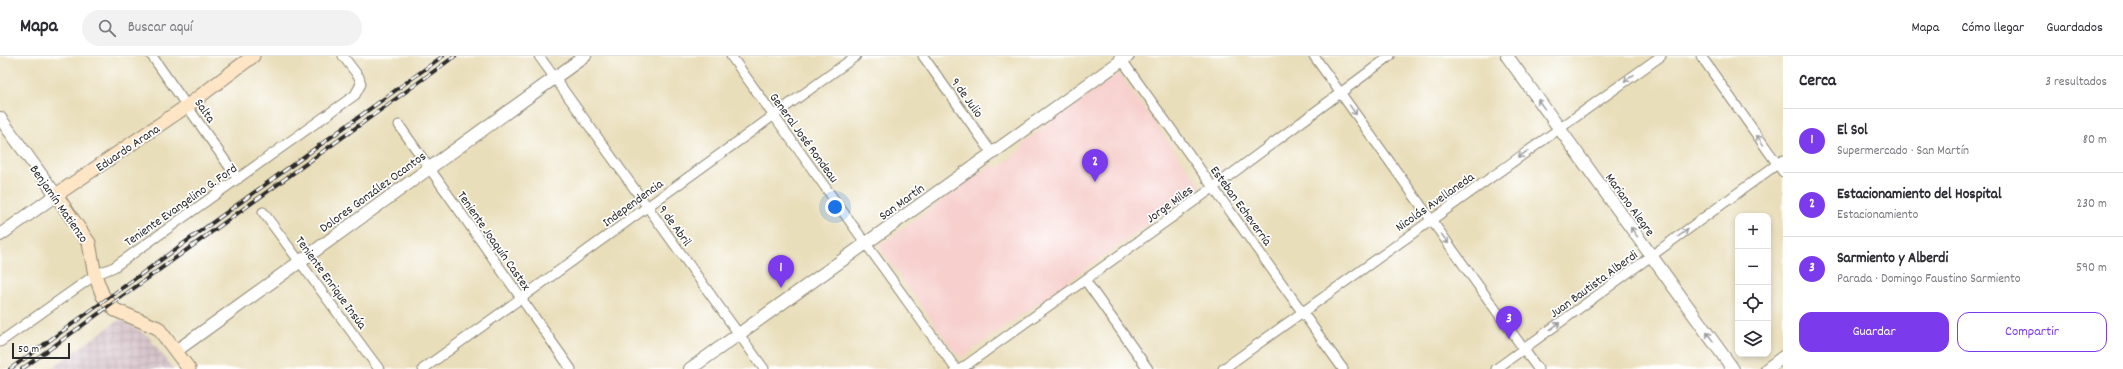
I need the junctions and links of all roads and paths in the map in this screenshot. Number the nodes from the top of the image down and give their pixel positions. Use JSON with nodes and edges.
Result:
{"nodes":[{"id":1,"x":152,"y":56,"type":"edge"},
{"id":2,"x":253,"y":56,"type":"edge"},
{"id":3,"x":343,"y":56,"type":"edge"},
{"id":4,"x":539,"y":56,"type":"edge"},
{"id":5,"x":585,"y":56,"type":"edge"},
{"id":6,"x":731,"y":56,"type":"edge"},
{"id":7,"x":856,"y":56,"type":"edge"},
{"id":8,"x":923,"y":56,"type":"edge"},
{"id":9,"x":1314,"y":56,"type":"edge"},
{"id":10,"x":1390,"y":56,"type":"edge"},
{"id":11,"x":1507,"y":56,"type":"edge"},
{"id":12,"x":1661,"y":56,"type":"edge"},
{"id":13,"x":1701,"y":56,"type":"edge"},
{"id":14,"x":1123,"y":57,"type":"edge"},
{"id":15,"x":555,"y":78,"type":"junction"},
{"id":16,"x":1341,"y":93,"type":"junction"},
{"id":17,"x":187,"y":106,"type":"junction"},
{"id":18,"x":774,"y":116,"type":"junction"},
{"id":19,"x":0,"y":118,"type":"edge"},
{"id":20,"x":399,"y":125,"type":"dead end"},
{"id":21,"x":1559,"y":128,"type":"junction"},
{"id":22,"x":992,"y":153,"type":"junction"},
{"id":23,"x":1781,"y":165,"type":"edge"},
{"id":24,"x":429,"y":167,"type":"junction"},
{"id":25,"x":238,"y":179,"type":"junction"},
{"id":26,"x":1214,"y":187,"type":"junction"},
{"id":27,"x":56,"y":195,"type":"junction"},
{"id":28,"x":647,"y":207,"type":"junction"},
{"id":29,"x":263,"y":212,"type":"dead end"},
{"id":30,"x":1430,"y":220,"type":"junction"},
{"id":31,"x":0,"y":235,"type":"edge"},
{"id":32,"x":865,"y":244,"type":"junction"},
{"id":33,"x":1652,"y":256,"type":"junction"},
{"id":34,"x":300,"y":260,"type":"junction"},
{"id":35,"x":95,"y":275,"type":"junction"},
{"id":36,"x":1085,"y":280,"type":"junction"},
{"id":37,"x":521,"y":298,"type":"junction"},
{"id":38,"x":1302,"y":311,"type":"junction"},
{"id":39,"x":740,"y":333,"type":"junction"},
{"id":40,"x":0,"y":342,"type":"edge"},
{"id":41,"x":1524,"y":349,"type":"junction"},
{"id":42,"x":176,"y":351,"type":"junction"},
{"id":43,"x":1783,"y":357,"type":"edge"},
{"id":44,"x":189,"y":369,"type":"edge"},
{"id":45,"x":379,"y":369,"type":"edge"},
{"id":46,"x":423,"y":369,"type":"edge"},
{"id":47,"x":571,"y":369,"type":"edge"},
{"id":48,"x":690,"y":369,"type":"edge"},
{"id":49,"x":764,"y":369,"type":"edge"},
{"id":50,"x":956,"y":369,"type":"edge"},
{"id":51,"x":961,"y":369,"type":"edge"},
{"id":52,"x":1148,"y":369,"type":"edge"},
{"id":53,"x":1223,"y":369,"type":"edge"},
{"id":54,"x":1343,"y":369,"type":"edge"},
{"id":55,"x":1496,"y":369,"type":"edge"},
{"id":56,"x":1538,"y":369,"type":"edge"},
{"id":57,"x":1733,"y":369,"type":"edge"},
{"id":58,"x":1767,"y":369,"type":"edge"}],
"edges":[{"from":1,"to":17,"type":"street","name":"Salta"},
{"from":2,"to":17,"type":"main road","name":"Eduardo Arana"},
{"from":3,"to":25,"type":"street","name":"Teniente Evangelino G. Ford"},
{"from":4,"to":15,"type":"street","name":"9 de Abril"},
{"from":5,"to":15,"type":"street","name":"Dolores González Ocantos"},
{"from":6,"to":18,"type":"street","name":"General José Rondeau"},
{"from":7,"to":18,"type":"street","name":"Independencia"},
{"from":8,"to":22,"type":"street","name":"9 de Julio"},
{"from":9,"to":16,"type":"street"},
{"from":10,"to":16,"type":"street","name":"Jorge Miles"},
{"from":21,"to":11,"type":"street","name":"Mariano Alegre","one_way":true},
{"from":12,"to":21,"type":"street","name":"Nicolás Avellaneda","one_way":true},
{"from":23,"to":13,"type":"street","one_way":true},
{"from":14,"to":22,"type":"street","name":"San Martín"},
{"from":14,"to":26,"type":"street","name":"Esteban Echeverría"},
{"from":15,"to":24,"type":"street","name":"Dolores González Ocantos"},
{"from":15,"to":28,"type":"street","name":"9 de Abril"},
{"from":16,"to":26,"type":"street","name":"Jorge Miles"},
{"from":16,"to":30,"type":"street","one_way":true},
{"from":17,"to":25,"type":"street","name":"Salta"},
{"from":17,"to":27,"type":"main road","name":"Eduardo Arana"},
{"from":18,"to":28,"type":"street","name":"Independencia"},
{"from":18,"to":32,"type":"street","name":"General José Rondeau"},
{"from":19,"to":27,"type":"street","name":"Benjamín Matienzo"},
{"from":20,"to":24,"type":"street","name":"Teniente Joaquín Castex"},
{"from":21,"to":30,"type":"street","name":"Nicolás Avellaneda","one_way":true},
{"from":33,"to":21,"type":"street","name":"Mariano Alegre","one_way":true},
{"from":22,"to":32,"type":"street","name":"San Martín"},
{"from":33,"to":23,"type":"street","name":"Juan Bautista Alberdi","one_way":true},
{"from":24,"to":34,"type":"street","name":"Dolores González Ocantos"},
{"from":24,"to":37,"type":"street","name":"Teniente Joaquín Castex"},
{"from":25,"to":35,"type":"street","name":"Teniente Evangelino G. Ford"},
{"from":26,"to":36,"type":"street","name":"Jorge Miles"},
{"from":26,"to":38,"type":"street","name":"Esteban Echeverría"},
{"from":27,"to":31,"type":"street","name":"Eduardo Arana"},
{"from":27,"to":35,"type":"main road","name":"Benjamín Matienzo"},
{"from":28,"to":37,"type":"street","name":"Independencia"},
{"from":28,"to":39,"type":"street","name":"9 de Abril"},
{"from":29,"to":34,"type":"street","name":"Teniente Enrique Insúa"},
{"from":30,"to":38,"type":"street","name":"Nicolás Avellaneda"},
{"from":30,"to":41,"type":"street","one_way":true},
{"from":32,"to":39,"type":"street","name":"San Martín"},
{"from":32,"to":50,"type":"street","name":"General José Rondeau"},
{"from":41,"to":33,"type":"street","name":"Juan Bautista Alberdi","one_way":true},
{"from":57,"to":33,"type":"street","name":"Mariano Alegre","one_way":true},
{"from":34,"to":42,"type":"street","name":"Dolores González Ocantos"},
{"from":34,"to":45,"type":"street","name":"Teniente Enrique Insúa"},
{"from":35,"to":40,"type":"street","name":"Teniente Evangelino G. Ford"},
{"from":35,"to":42,"type":"main road","name":"Benjamín Matienzo"},
{"from":36,"to":51,"type":"street","name":"Jorge Miles"},
{"from":36,"to":52,"type":"street"},
{"from":37,"to":46,"type":"street","name":"Independencia"},
{"from":37,"to":47,"type":"street","name":"Teniente Joaquín Castex"},
{"from":38,"to":53,"type":"street","name":"Nicolás Avellaneda"},
{"from":38,"to":54,"type":"street","name":"Esteban Echeverría"},
{"from":39,"to":48,"type":"street","name":"San Martín"},
{"from":39,"to":49,"type":"street","name":"9 de Abril"},
{"from":41,"to":55,"type":"street","name":"Juan Bautista Alberdi"},
{"from":41,"to":56,"type":"street"},
{"from":42,"to":44,"type":"main road"},
{"from":43,"to":58,"type":"street"}]}
